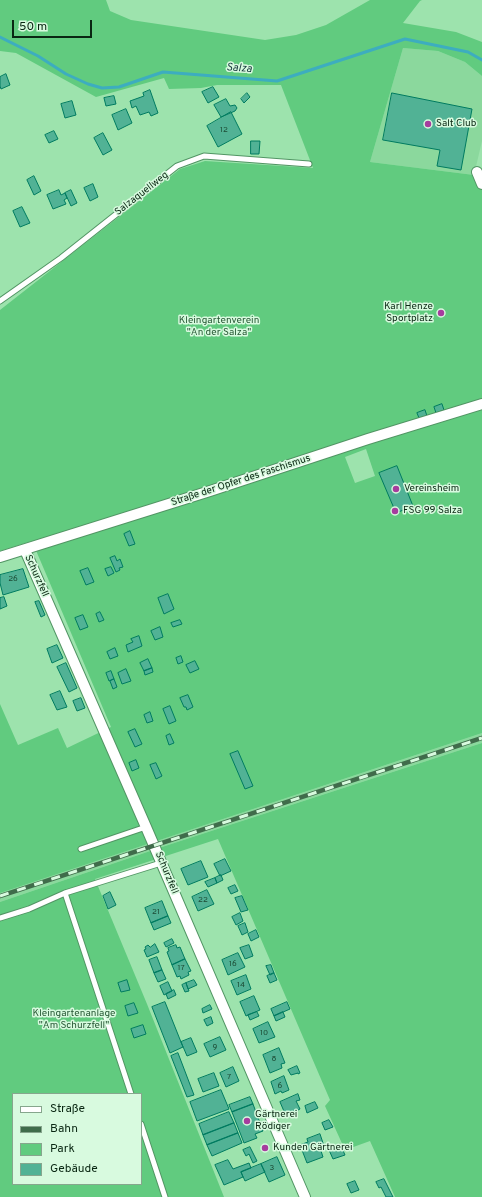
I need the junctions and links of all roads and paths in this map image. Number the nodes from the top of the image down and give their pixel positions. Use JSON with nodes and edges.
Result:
{"nodes":[{"id":1,"x":309,"y":164,"type":"dead end"},
{"id":2,"x":477,"y":172,"type":"dead end"},
{"id":3,"x":482,"y":184,"type":"edge"},
{"id":4,"x":0,"y":301,"type":"edge"},
{"id":5,"x":482,"y":404,"type":"edge"},
{"id":6,"x":25,"y":550,"type":"junction"},
{"id":7,"x":0,"y":557,"type":"edge"},
{"id":8,"x":146,"y":826,"type":"junction"},
{"id":9,"x":81,"y":849,"type":"dead end"},
{"id":10,"x":162,"y":863,"type":"junction"},
{"id":11,"x":65,"y":893,"type":"junction"},
{"id":12,"x":0,"y":918,"type":"edge"},
{"id":13,"x":131,"y":1093,"type":"edge"},
{"id":14,"x":142,"y":1127,"type":"edge"},
{"id":15,"x":165,"y":1197,"type":"edge"},
{"id":16,"x":305,"y":1197,"type":"edge"}],
"edges":[{"from":1,"to":4,"type":"lane","name":"Salzaquellweg"},
{"from":2,"to":3,"type":"street"},
{"from":5,"to":6,"type":"street","name":"Straße der Opfer des Faschismus"},
{"from":6,"to":7,"type":"street","name":"Straße der Opfer des Faschismus"},
{"from":6,"to":8,"type":"street","name":"Schurzfell"},
{"from":8,"to":9,"type":"lane"},
{"from":8,"to":10,"type":"street","name":"Schurzfell"},
{"from":10,"to":11,"type":"lane"},
{"from":10,"to":16,"type":"street","name":"Schurzfell"},
{"from":11,"to":12,"type":"lane"},
{"from":11,"to":13,"type":"lane"},
{"from":14,"to":15,"type":"lane"}]}
